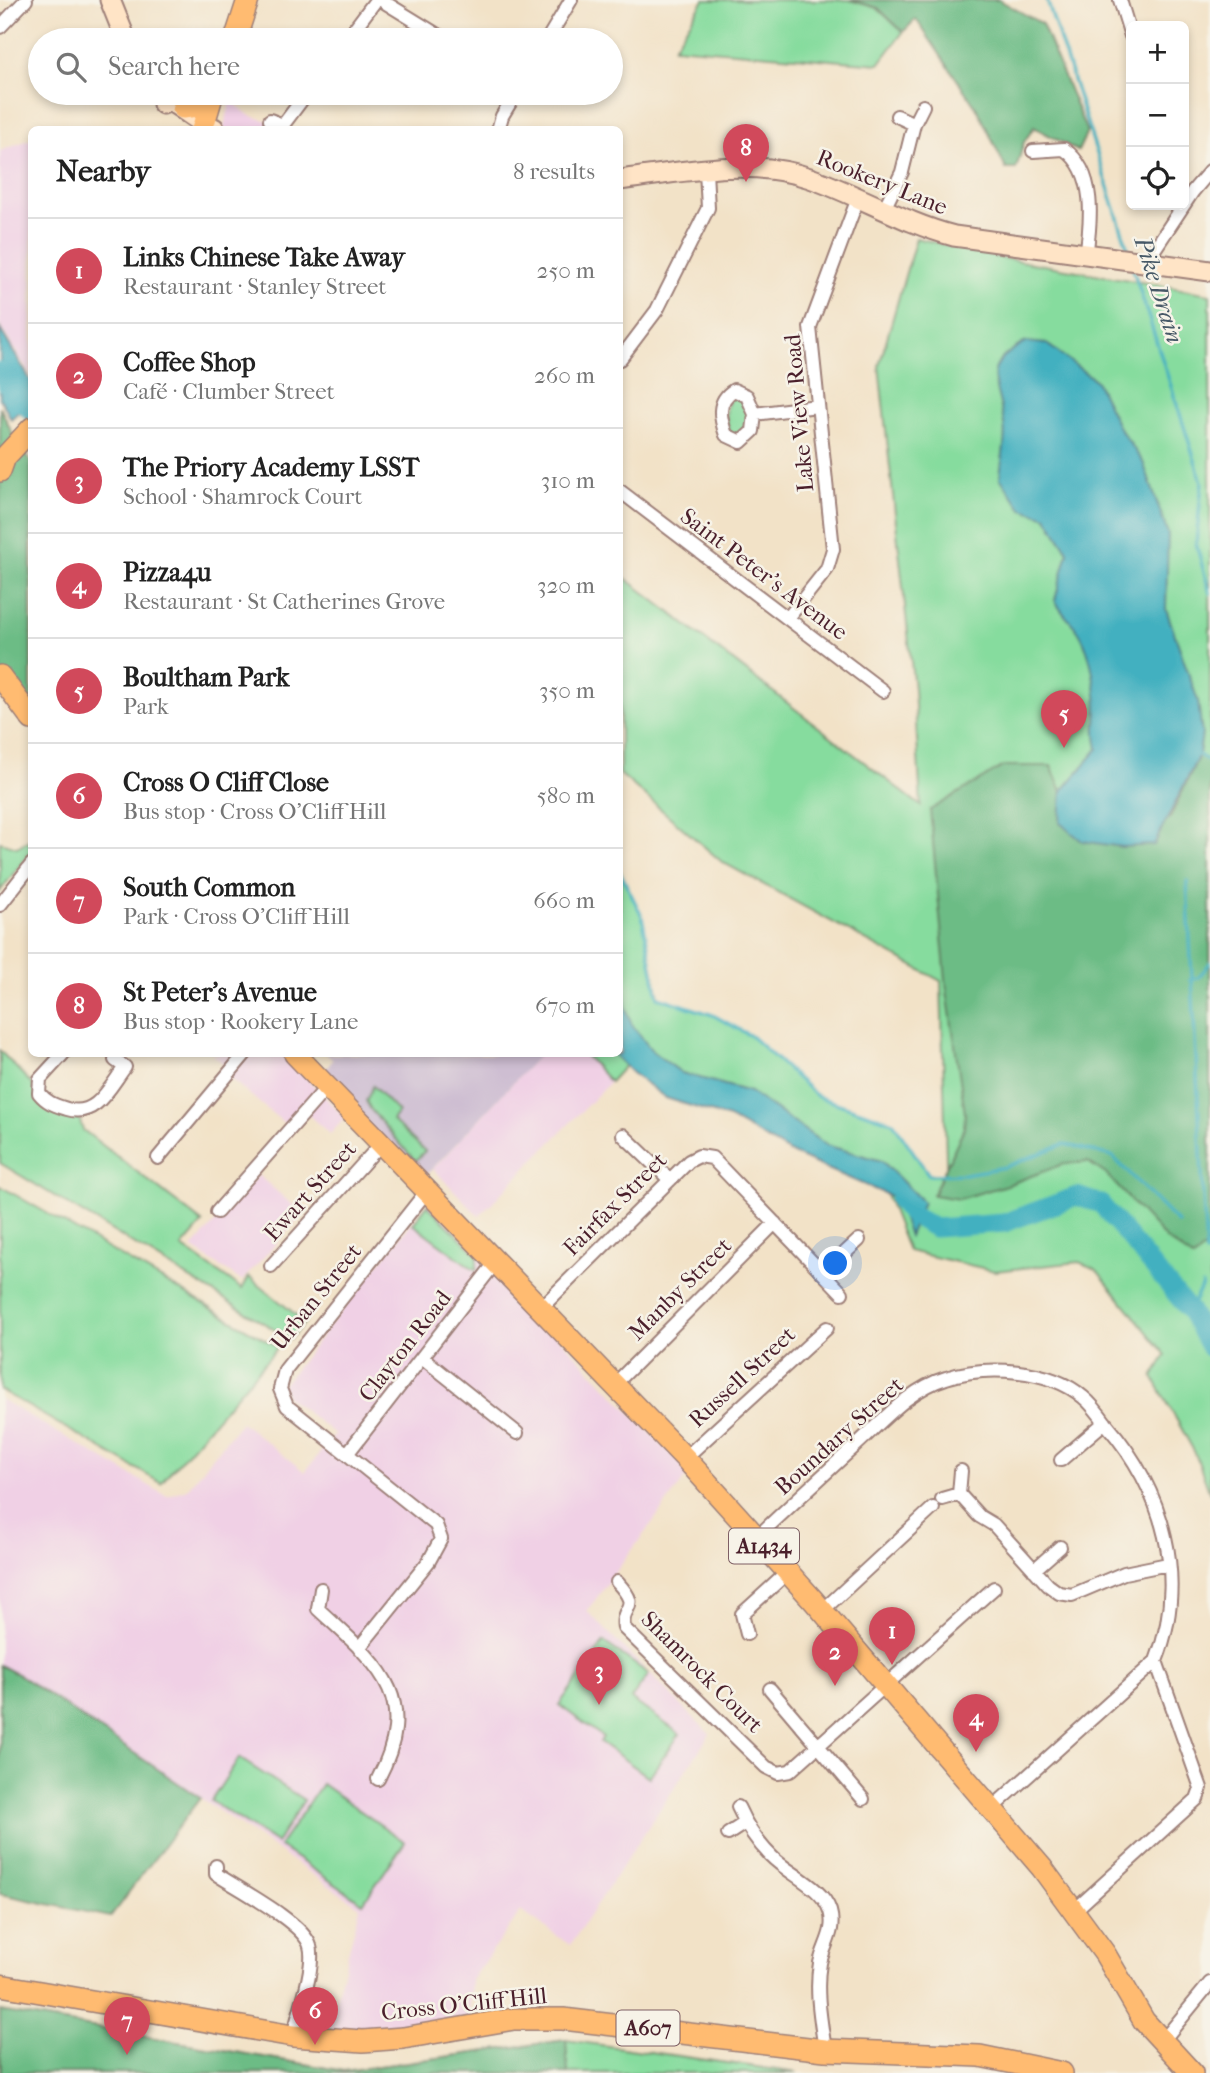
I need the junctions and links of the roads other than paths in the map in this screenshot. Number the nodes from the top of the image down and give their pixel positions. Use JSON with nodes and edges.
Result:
{"nodes":[{"id":1,"x":26,"y":0,"type":"edge"},
{"id":2,"x":110,"y":0,"type":"edge"},
{"id":3,"x":248,"y":0,"type":"edge"},
{"id":4,"x":378,"y":0,"type":"edge"},
{"id":5,"x":571,"y":0,"type":"edge"},
{"id":6,"x":1119,"y":0,"type":"edge"},
{"id":7,"x":1126,"y":21,"type":"edge"},
{"id":8,"x":0,"y":27,"type":"edge"},
{"id":9,"x":121,"y":28,"type":"edge"},
{"id":10,"x":239,"y":28,"type":"edge"},
{"id":11,"x":356,"y":28,"type":"edge"},
{"id":12,"x":426,"y":28,"type":"edge"},
{"id":13,"x":554,"y":28,"type":"edge"},
{"id":14,"x":167,"y":105,"type":"edge"},
{"id":15,"x":177,"y":105,"type":"edge"},
{"id":16,"x":298,"y":105,"type":"edge"},
{"id":17,"x":509,"y":105,"type":"edge"},
{"id":18,"x":923,"y":106,"type":"dead end"},
{"id":19,"x":209,"y":116,"type":"edge"},
{"id":20,"x":897,"y":116,"type":"dead end"},
{"id":21,"x":270,"y":120,"type":"dead end"},
{"id":22,"x":914,"y":124,"type":"junction"},
{"id":23,"x":499,"y":126,"type":"edge"},
{"id":24,"x":1033,"y":151,"type":"dead end"},
{"id":25,"x":706,"y":170,"type":"junction"},
{"id":26,"x":1210,"y":171,"type":"edge"},
{"id":27,"x":623,"y":180,"type":"edge"},
{"id":28,"x":1189,"y":187,"type":"edge"},
{"id":29,"x":858,"y":198,"type":"junction"},
{"id":30,"x":884,"y":209,"type":"junction"},
{"id":31,"x":1173,"y":210,"type":"edge"},
{"id":32,"x":1086,"y":256,"type":"junction"},
{"id":33,"x":1137,"y":261,"type":"junction"},
{"id":34,"x":1210,"y":271,"type":"edge"},
{"id":35,"x":623,"y":355,"type":"edge"},
{"id":36,"x":817,"y":406,"type":"junction"},
{"id":37,"x":755,"y":414,"type":"dead end"},
{"id":38,"x":623,"y":493,"type":"edge"},
{"id":39,"x":788,"y":618,"type":"junction"},
{"id":40,"x":0,"y":676,"type":"edge"},
{"id":41,"x":883,"y":691,"type":"dead end"},
{"id":42,"x":28,"y":714,"type":"edge"},
{"id":43,"x":28,"y":869,"type":"edge"},
{"id":44,"x":0,"y":905,"type":"edge"},
{"id":45,"x":61,"y":1057,"type":"edge"},
{"id":46,"x":242,"y":1057,"type":"edge"},
{"id":47,"x":298,"y":1057,"type":"edge"},
{"id":48,"x":115,"y":1060,"type":"dead end"},
{"id":49,"x":327,"y":1087,"type":"junction"},
{"id":50,"x":623,"y":1135,"type":"dead end"},
{"id":51,"x":380,"y":1145,"type":"junction"},
{"id":52,"x":158,"y":1158,"type":"dead end"},
{"id":53,"x":670,"y":1180,"type":"junction"},
{"id":54,"x":426,"y":1192,"type":"junction"},
{"id":55,"x":216,"y":1212,"type":"dead end"},
{"id":56,"x":775,"y":1223,"type":"junction"},
{"id":57,"x":859,"y":1240,"type":"dead end"},
{"id":58,"x":495,"y":1263,"type":"junction"},
{"id":59,"x":271,"y":1266,"type":"dead end"},
{"id":60,"x":823,"y":1273,"type":"junction"},
{"id":61,"x":842,"y":1293,"type":"dead end"},
{"id":62,"x":540,"y":1309,"type":"junction"},
{"id":63,"x":827,"y":1328,"type":"dead end"},
{"id":64,"x":423,"y":1359,"type":"junction"},
{"id":65,"x":615,"y":1384,"type":"junction"},
{"id":66,"x":1105,"y":1422,"type":"junction"},
{"id":67,"x":517,"y":1433,"type":"dead end"},
{"id":68,"x":347,"y":1454,"type":"junction"},
{"id":69,"x":685,"y":1458,"type":"junction"},
{"id":70,"x":1061,"y":1460,"type":"dead end"},
{"id":71,"x":961,"y":1471,"type":"dead end"},
{"id":72,"x":959,"y":1494,"type":"junction"},
{"id":73,"x":757,"y":1537,"type":"junction"},
{"id":74,"x":1060,"y":1548,"type":"dead end"},
{"id":75,"x":1168,"y":1564,"type":"junction"},
{"id":76,"x":1034,"y":1570,"type":"junction"},
{"id":77,"x":788,"y":1572,"type":"junction"},
{"id":78,"x":617,"y":1582,"type":"dead end"},
{"id":79,"x":994,"y":1588,"type":"dead end"},
{"id":80,"x":321,"y":1589,"type":"dead end"},
{"id":81,"x":822,"y":1611,"type":"junction"},
{"id":82,"x":747,"y":1634,"type":"dead end"},
{"id":83,"x":359,"y":1648,"type":"junction"},
{"id":84,"x":1156,"y":1661,"type":"junction"},
{"id":85,"x":886,"y":1685,"type":"junction"},
{"id":86,"x":770,"y":1689,"type":"dead end"},
{"id":87,"x":818,"y":1746,"type":"junction"},
{"id":88,"x":378,"y":1779,"type":"dead end"},
{"id":89,"x":863,"y":1799,"type":"dead end"},
{"id":90,"x":738,"y":1807,"type":"dead end"},
{"id":91,"x":991,"y":1809,"type":"junction"},
{"id":92,"x":744,"y":1823,"type":"junction"},
{"id":93,"x":728,"y":1834,"type":"dead end"},
{"id":94,"x":216,"y":1866,"type":"dead end"},
{"id":95,"x":1075,"y":1910,"type":"junction"},
{"id":96,"x":1210,"y":1983,"type":"edge"},
{"id":97,"x":0,"y":1985,"type":"edge"},
{"id":98,"x":293,"y":2036,"type":"junction"},
{"id":99,"x":1161,"y":2043,"type":"junction"},
{"id":100,"x":825,"y":2050,"type":"junction"},
{"id":101,"x":1062,"y":2073,"type":"edge"},
{"id":102,"x":1192,"y":2073,"type":"edge"}],
"edges":[{"from":1,"to":8,"type":"street"},
{"from":2,"to":9,"type":"street"},
{"from":3,"to":10,"type":"main road"},
{"from":4,"to":11,"type":"street"},
{"from":4,"to":12,"type":"street"},
{"from":5,"to":13,"type":"street"},
{"from":6,"to":7,"type":"street"},
{"from":14,"to":19,"type":"street"},
{"from":15,"to":19,"type":"main road"},
{"from":16,"to":21,"type":"street"},
{"from":17,"to":23,"type":"street"},
{"from":18,"to":22,"type":"street"},
{"from":20,"to":22,"type":"street"},
{"from":22,"to":30,"type":"street"},
{"from":24,"to":32,"type":"street"},
{"from":25,"to":27,"type":"street","name":"Rookery Lane"},
{"from":25,"to":29,"type":"street","name":"Rookery Lane"},
{"from":25,"to":35,"type":"street"},
{"from":26,"to":28,"type":"street"},
{"from":29,"to":30,"type":"street","name":"Rookery Lane"},
{"from":29,"to":36,"type":"street","name":"Lake View Road"},
{"from":30,"to":32,"type":"street","name":"Rookery Lane"},
{"from":31,"to":33,"type":"street"},
{"from":32,"to":33,"type":"street","name":"Rookery Lane"},
{"from":33,"to":34,"type":"street","name":"Rookery Lane"},
{"from":36,"to":37,"type":"street"},
{"from":36,"to":39,"type":"street","name":"Lake View Road"},
{"from":38,"to":39,"type":"street","name":"Saint Peter's Avenue"},
{"from":39,"to":41,"type":"street","name":"Saint Peter's Avenue"},
{"from":40,"to":42,"type":"main road"},
{"from":43,"to":44,"type":"street"},
{"from":45,"to":48,"type":"street"},
{"from":46,"to":52,"type":"street"},
{"from":47,"to":49,"type":"main road","number":"A1434"},
{"from":49,"to":51,"type":"main road","number":"A1434"},
{"from":49,"to":55,"type":"street"},
{"from":50,"to":53,"type":"street"},
{"from":51,"to":54,"type":"main road","number":"A1434"},
{"from":51,"to":59,"type":"street","name":"Ewart Street"},
{"from":53,"to":56,"type":"street","name":"Fairfax Street"},
{"from":53,"to":62,"type":"street","name":"Fairfax Street"},
{"from":54,"to":58,"type":"main road","number":"A1434"},
{"from":54,"to":68,"type":"street","name":"Urban Street"},
{"from":56,"to":60,"type":"street","name":"Fairfax Street"},
{"from":56,"to":65,"type":"street","name":"Manby Street"},
{"from":57,"to":60,"type":"street"},
{"from":58,"to":62,"type":"main road","number":"A1434"},
{"from":58,"to":64,"type":"street","name":"Clayton Road"},
{"from":60,"to":61,"type":"street","name":"Fairfax Street"},
{"from":62,"to":65,"type":"main road","number":"A1434"},
{"from":63,"to":69,"type":"street","name":"Russell Street"},
{"from":64,"to":67,"type":"street"},
{"from":64,"to":68,"type":"street","name":"Clayton Road"},
{"from":65,"to":69,"type":"main road","number":"A1434"},
{"from":66,"to":70,"type":"street"},
{"from":66,"to":73,"type":"street","name":"Boundary Street"},
{"from":66,"to":75,"type":"street","name":"Boundary Street"},
{"from":68,"to":83,"type":"street","name":"Urban Street"},
{"from":69,"to":73,"type":"main road","number":"A1434"},
{"from":71,"to":72,"type":"street"},
{"from":72,"to":76,"type":"street"},
{"from":72,"to":81,"type":"street"},
{"from":73,"to":77,"type":"main road","number":"A1434"},
{"from":74,"to":76,"type":"street"},
{"from":75,"to":76,"type":"street"},
{"from":75,"to":84,"type":"street","name":"Boundary Street"},
{"from":77,"to":81,"type":"main road","number":"A1434"},
{"from":77,"to":82,"type":"street"},
{"from":78,"to":87,"type":"street","name":"Shamrock Court"},
{"from":79,"to":85,"type":"street"},
{"from":80,"to":83,"type":"street"},
{"from":81,"to":85,"type":"main road","number":"A1434"},
{"from":83,"to":88,"type":"street"},
{"from":84,"to":91,"type":"street"},
{"from":84,"to":95,"type":"street"},
{"from":85,"to":87,"type":"street"},
{"from":85,"to":91,"type":"main road","number":"A1434"},
{"from":86,"to":87,"type":"street"},
{"from":87,"to":89,"type":"street"},
{"from":90,"to":92,"type":"street"},
{"from":91,"to":95,"type":"main road","number":"A1434"},
{"from":92,"to":93,"type":"street"},
{"from":92,"to":100,"type":"street"},
{"from":94,"to":98,"type":"street"},
{"from":95,"to":99,"type":"main road","number":"A1434"},
{"from":96,"to":99,"type":"street"},
{"from":97,"to":98,"type":"main road","name":"Cross O'Cliff Hill","number":"A607"},
{"from":98,"to":100,"type":"main road","name":"Cross O'Cliff Hill","number":"A607"},
{"from":99,"to":102,"type":"main road","number":"A1434"},
{"from":100,"to":101,"type":"main road","name":"Cross O'Cliff Hill","number":"A607"}]}
